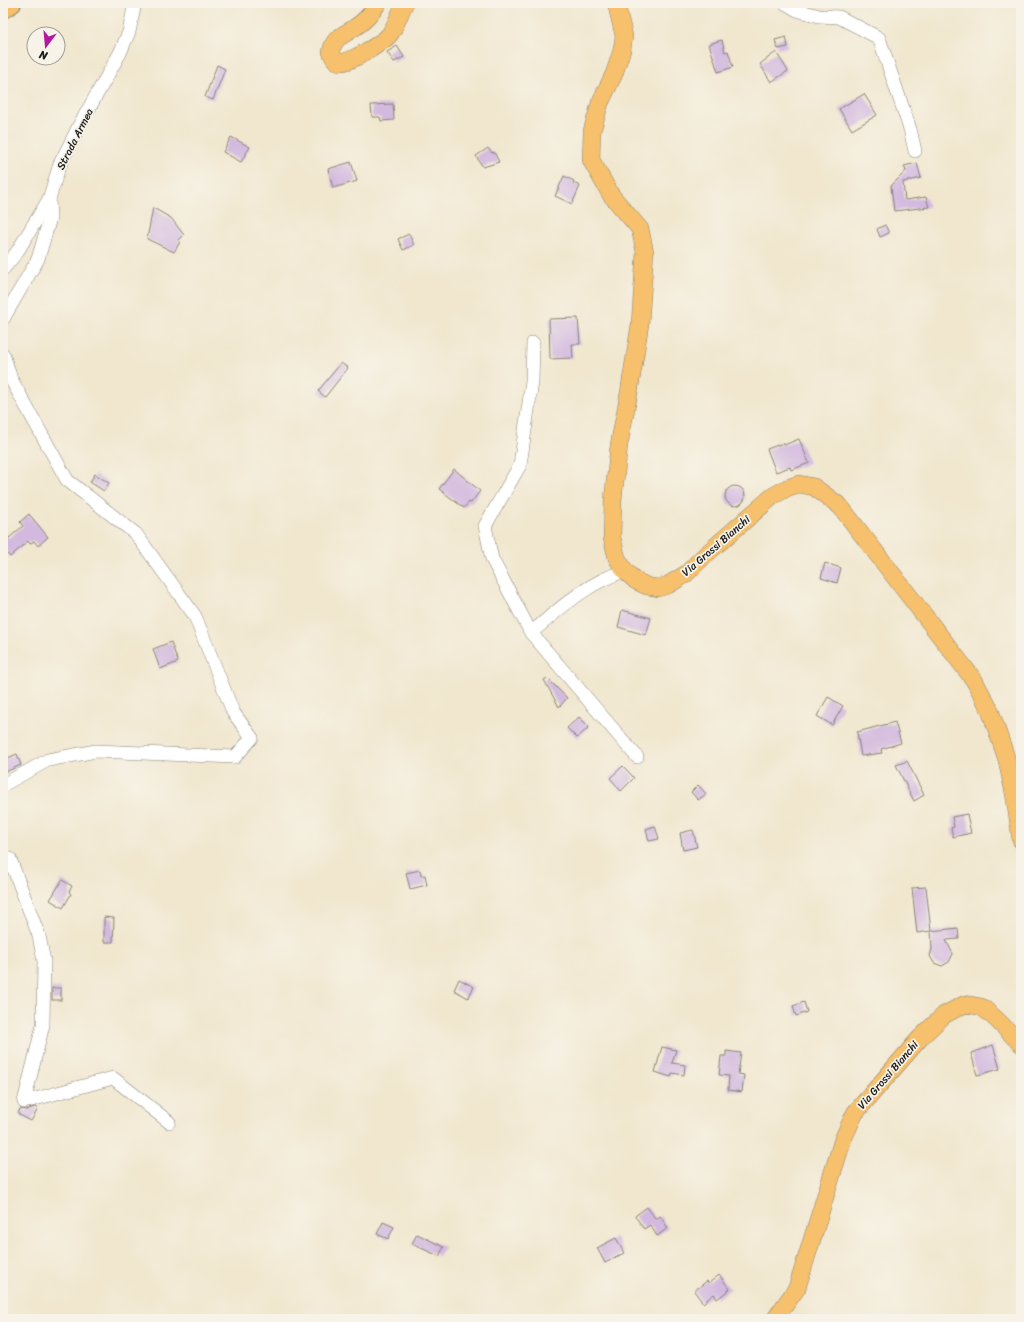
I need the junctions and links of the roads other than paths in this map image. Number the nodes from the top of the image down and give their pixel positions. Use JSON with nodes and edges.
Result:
{"nodes":[{"id":1,"x":10,"y":3,"type":"edge"},
{"id":2,"x":135,"y":3,"type":"edge"},
{"id":3,"x":378,"y":3,"type":"edge"},
{"id":4,"x":405,"y":3,"type":"edge"},
{"id":5,"x":616,"y":3,"type":"edge"},
{"id":6,"x":785,"y":3,"type":"edge"},
{"id":7,"x":3,"y":8,"type":"edge"},
{"id":8,"x":915,"y":151,"type":"dead end"},
{"id":9,"x":49,"y":199,"type":"junction"},
{"id":10,"x":3,"y":269,"type":"edge"},
{"id":11,"x":3,"y":319,"type":"edge"},
{"id":12,"x":533,"y":343,"type":"dead end"},
{"id":13,"x":3,"y":354,"type":"edge"},
{"id":14,"x":625,"y":571,"type":"junction"},
{"id":15,"x":531,"y":633,"type":"junction"},
{"id":16,"x":637,"y":757,"type":"dead end"},
{"id":17,"x":3,"y":785,"type":"edge"},
{"id":18,"x":1021,"y":840,"type":"edge"},
{"id":19,"x":3,"y":868,"type":"edge"},
{"id":20,"x":1021,"y":1044,"type":"edge"},
{"id":21,"x":169,"y":1122,"type":"dead end"},
{"id":22,"x":775,"y":1319,"type":"edge"}],
"edges":[{"from":1,"to":7,"type":"highway"},
{"from":2,"to":9,"type":"street","name":"Strada Armea"},
{"from":3,"to":4,"type":"main road"},
{"from":5,"to":14,"type":"main road","name":"Via Grossi Bianchi"},
{"from":6,"to":8,"type":"street"},
{"from":9,"to":10,"type":"street","name":"Strada Armea"},
{"from":9,"to":11,"type":"street"},
{"from":12,"to":15,"type":"street"},
{"from":13,"to":17,"type":"street"},
{"from":14,"to":15,"type":"street"},
{"from":14,"to":18,"type":"main road","name":"Via Grossi Bianchi"},
{"from":15,"to":16,"type":"street"},
{"from":19,"to":21,"type":"street"},
{"from":20,"to":22,"type":"main road","name":"Via Grossi Bianchi"}]}
